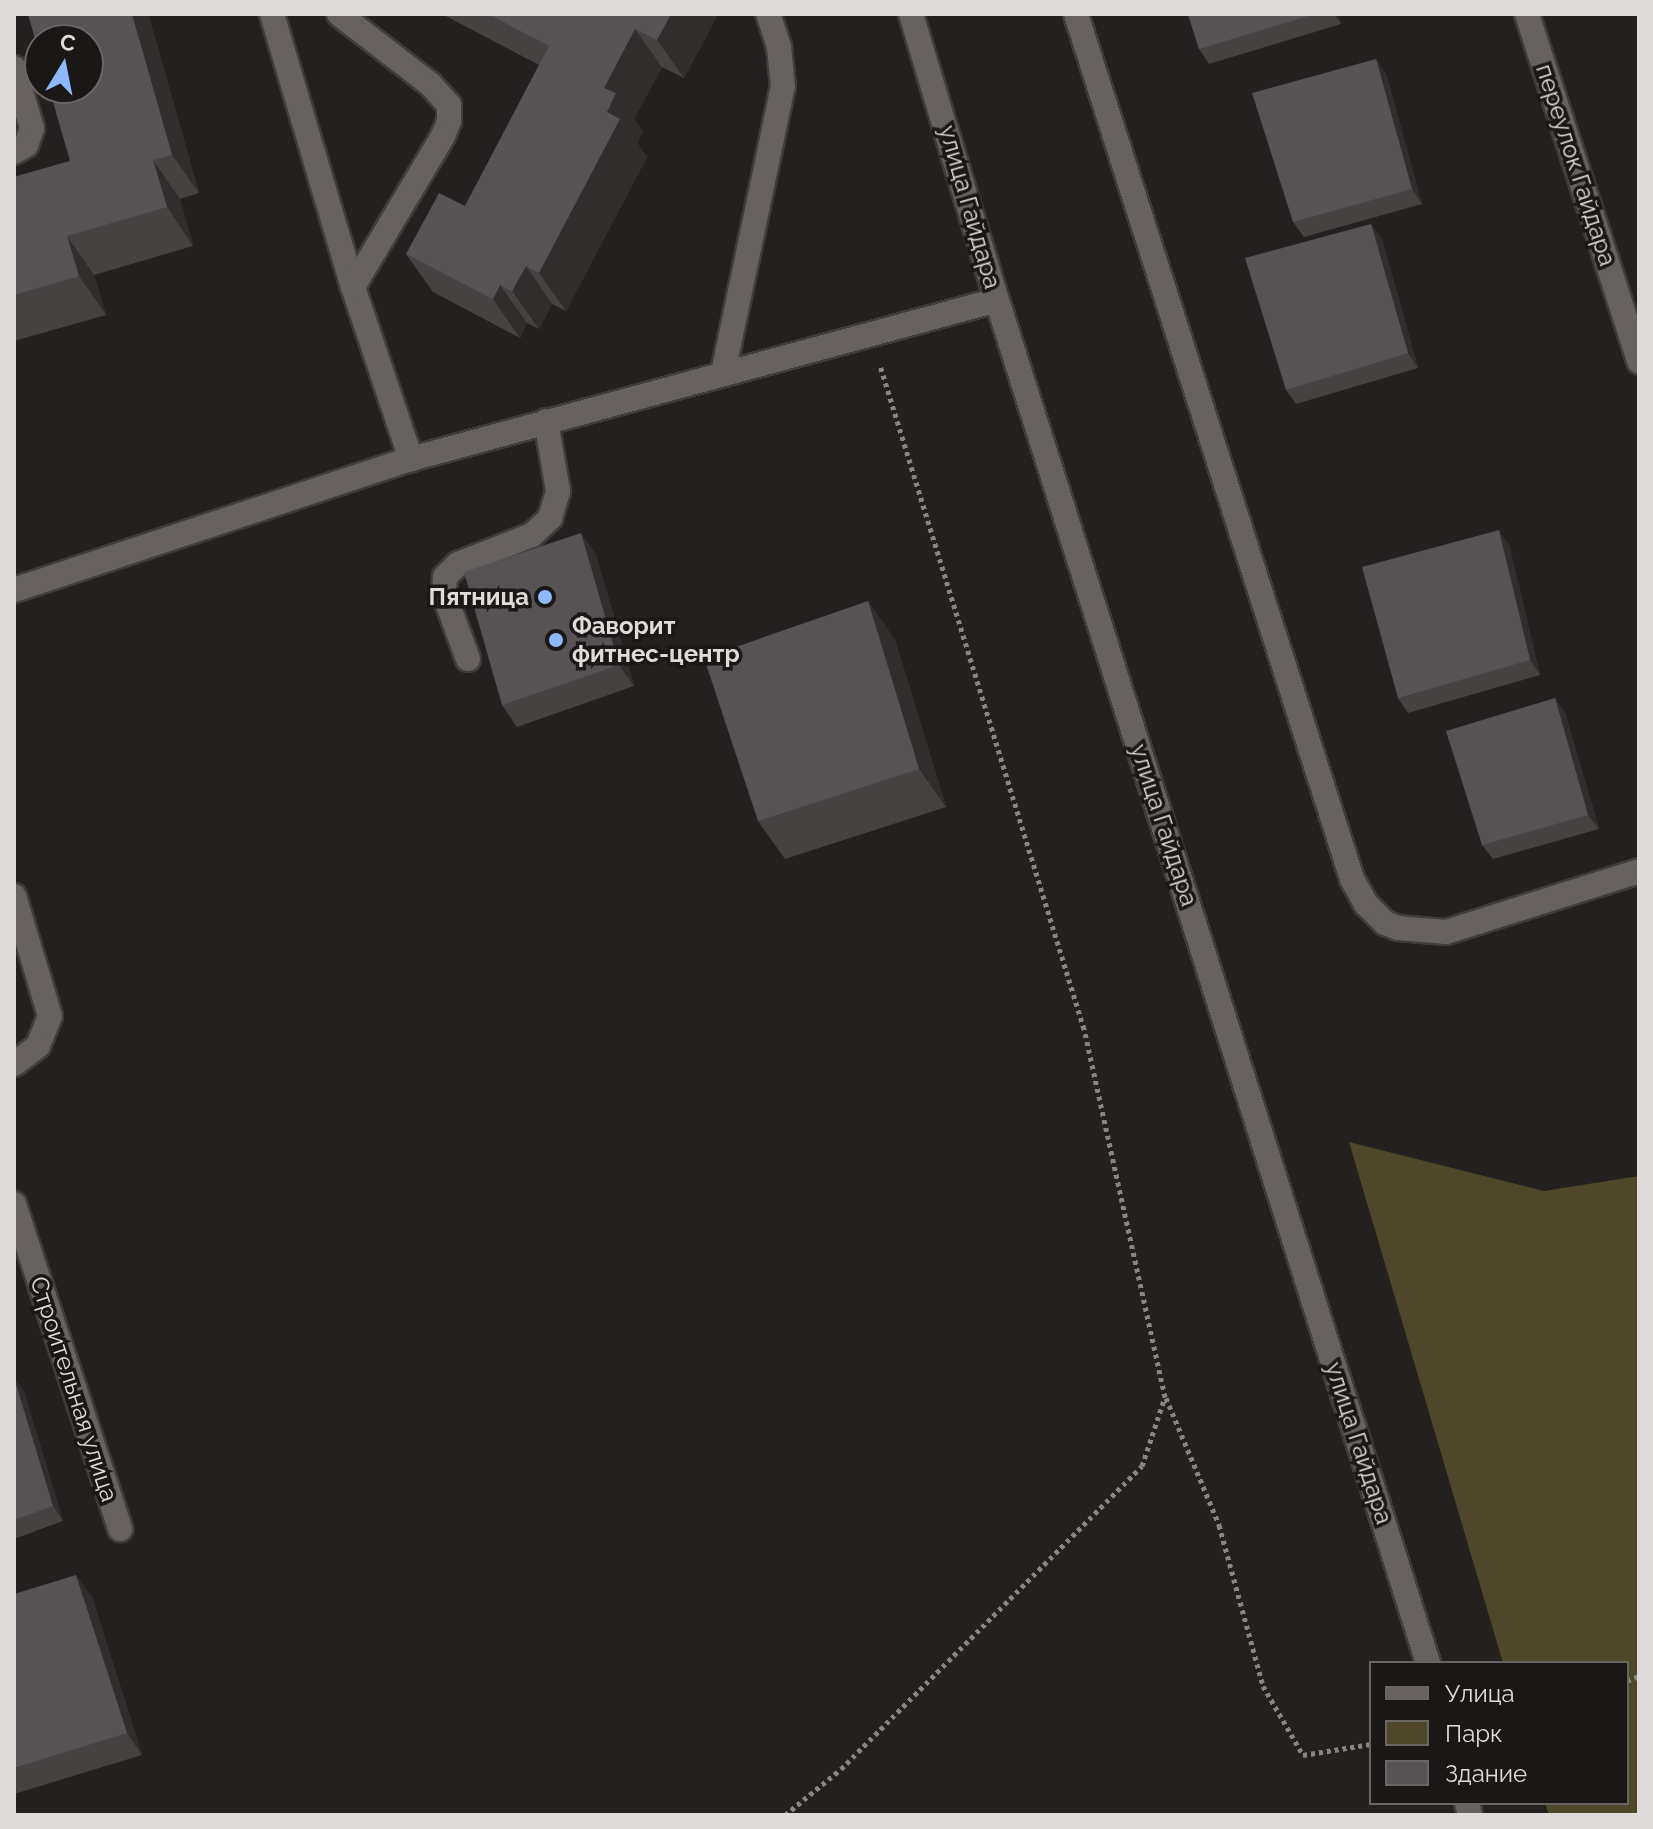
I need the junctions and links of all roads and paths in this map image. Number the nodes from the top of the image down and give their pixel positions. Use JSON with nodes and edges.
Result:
{"nodes":[{"id":1,"x":272,"y":14,"type":"edge"},
{"id":2,"x":339,"y":14,"type":"edge"},
{"id":3,"x":768,"y":14,"type":"edge"},
{"id":4,"x":911,"y":14,"type":"edge"},
{"id":5,"x":1076,"y":14,"type":"edge"},
{"id":6,"x":1527,"y":14,"type":"edge"},
{"id":7,"x":14,"y":68,"type":"edge"},
{"id":8,"x":14,"y":152,"type":"edge"},
{"id":9,"x":353,"y":287,"type":"junction"},
{"id":10,"x":997,"y":300,"type":"junction"},
{"id":11,"x":870,"y":334,"type":"junction"},
{"id":12,"x":1639,"y":361,"type":"edge"},
{"id":13,"x":723,"y":373,"type":"junction"},
{"id":14,"x":546,"y":421,"type":"junction"},
{"id":15,"x":411,"y":459,"type":"junction"},
{"id":16,"x":14,"y":590,"type":"edge"},
{"id":17,"x":468,"y":659,"type":"dead end"},
{"id":18,"x":1639,"y":871,"type":"edge"},
{"id":19,"x":14,"y":896,"type":"edge"},
{"id":20,"x":14,"y":1064,"type":"edge"},
{"id":21,"x":14,"y":1204,"type":"edge"},
{"id":22,"x":1165,"y":1397,"type":"junction"},
{"id":23,"x":120,"y":1529,"type":"dead end"},
{"id":24,"x":1427,"y":1661,"type":"edge"},
{"id":25,"x":1369,"y":1744,"type":"edge"},
{"id":26,"x":785,"y":1815,"type":"edge"}],
"edges":[{"from":1,"to":9,"type":"street"},
{"from":2,"to":9,"type":"street"},
{"from":3,"to":13,"type":"street"},
{"from":4,"to":10,"type":"street","name":"улица Гайдара"},
{"from":5,"to":18,"type":"street"},
{"from":6,"to":12,"type":"street","name":"переулок Гайдара"},
{"from":7,"to":8,"type":"street"},
{"from":9,"to":15,"type":"street"},
{"from":10,"to":11,"type":"street"},
{"from":10,"to":24,"type":"street","name":"улица Гайдара"},
{"from":11,"to":13,"type":"street"},
{"from":11,"to":22,"type":"path"},
{"from":13,"to":14,"type":"street"},
{"from":14,"to":15,"type":"street"},
{"from":14,"to":17,"type":"street"},
{"from":15,"to":16,"type":"street"},
{"from":19,"to":20,"type":"street"},
{"from":21,"to":23,"type":"street","name":"Строительная улица"},
{"from":22,"to":25,"type":"path"},
{"from":22,"to":26,"type":"path"}]}
